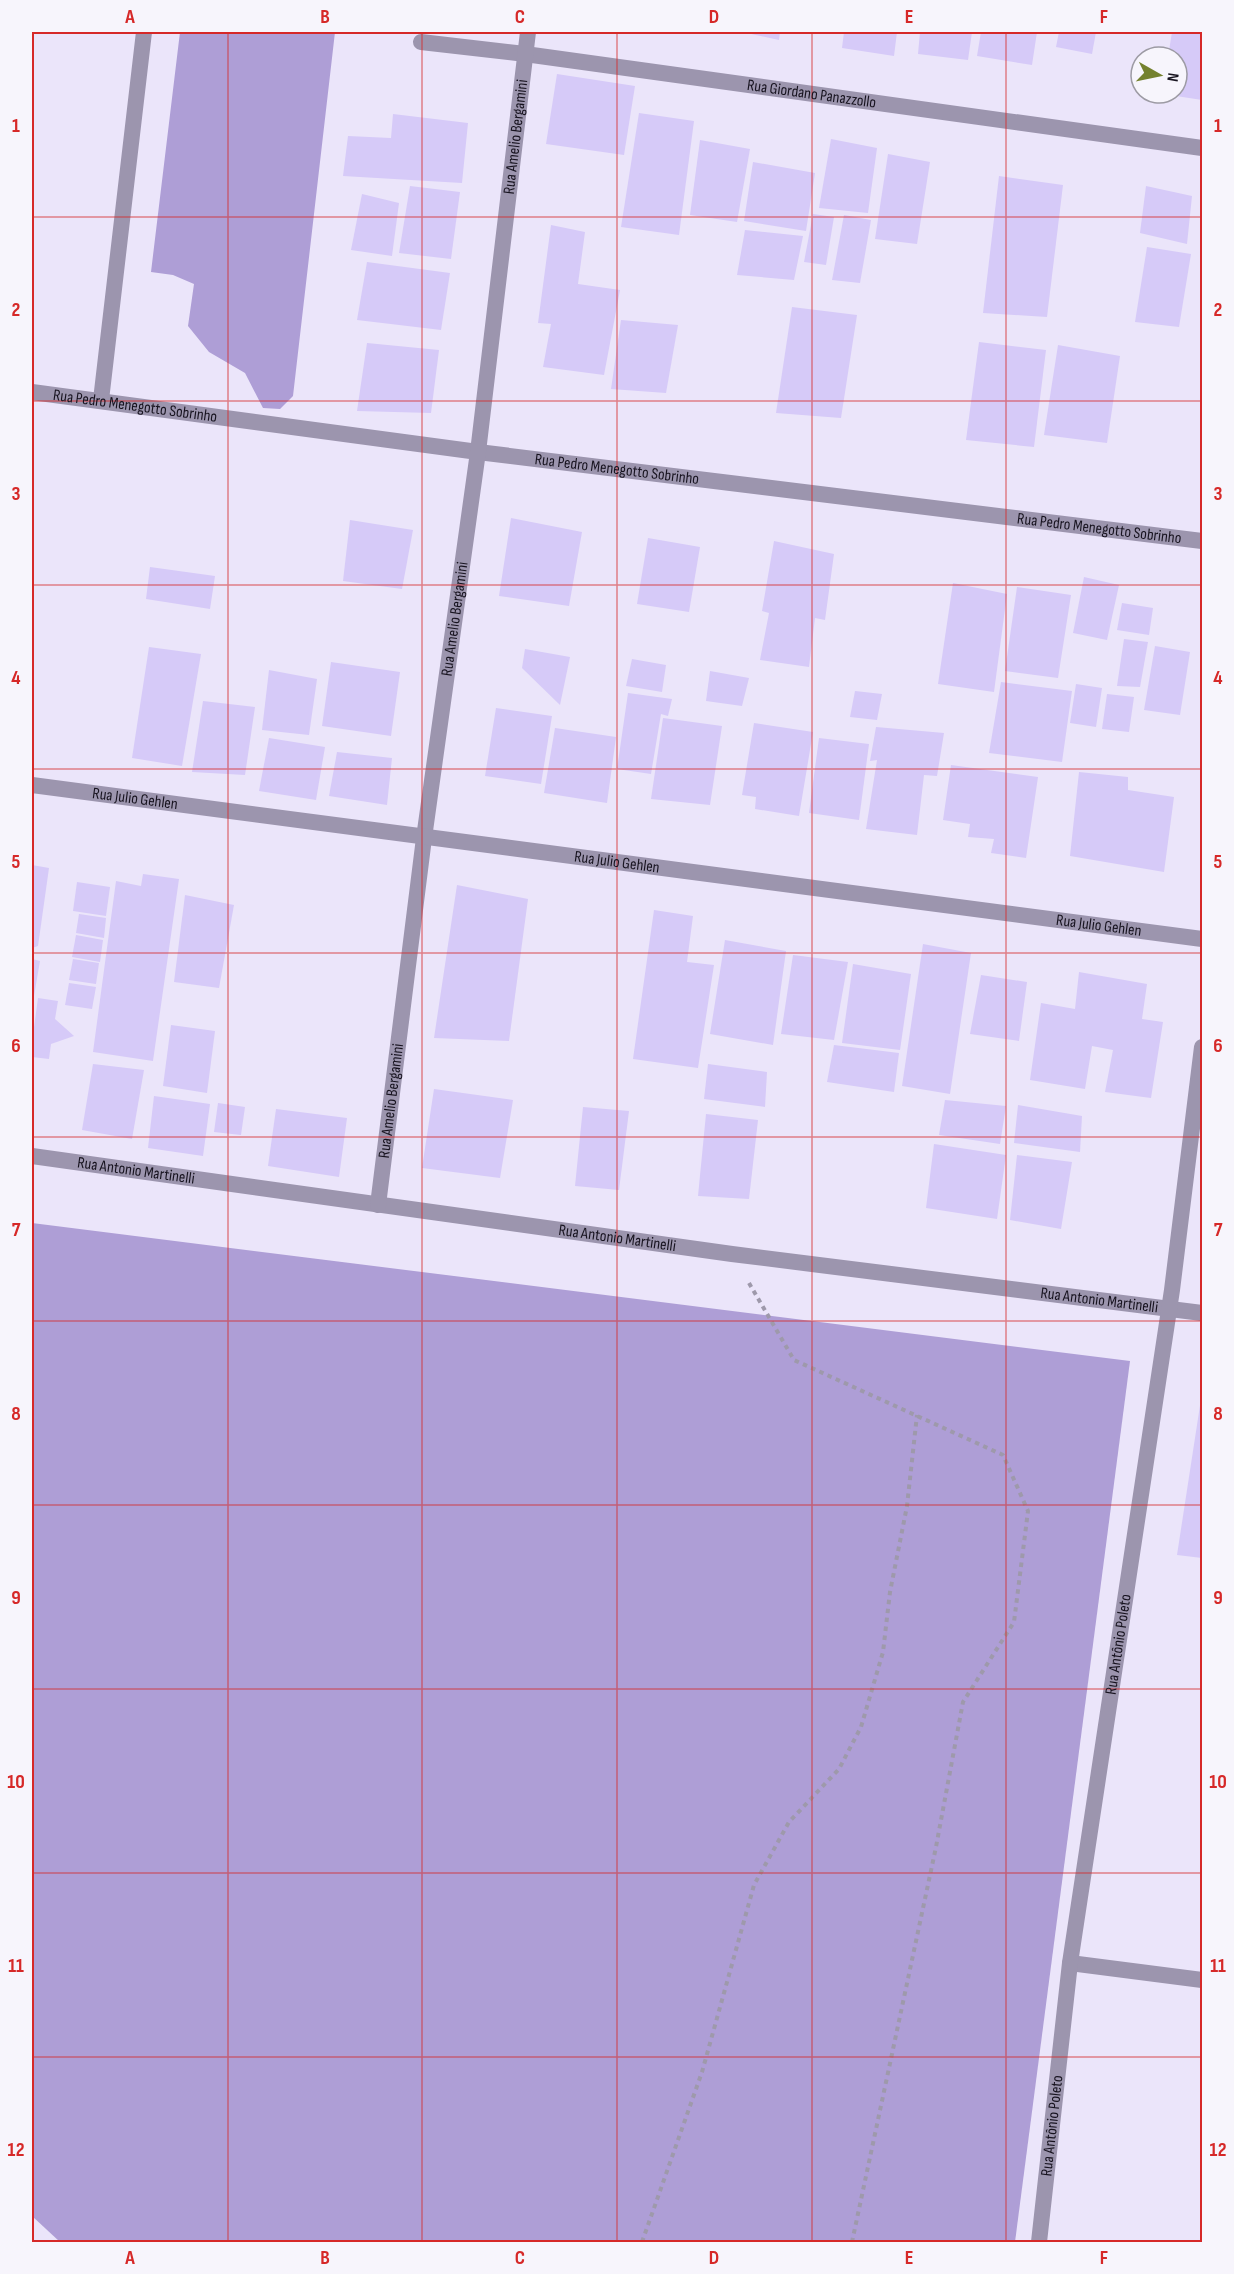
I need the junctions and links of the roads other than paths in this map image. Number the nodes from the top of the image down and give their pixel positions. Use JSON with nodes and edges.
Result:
{"nodes":[{"id":1,"x":144,"y":32,"type":"edge"},
{"id":2,"x":528,"y":32,"type":"edge"},
{"id":3,"x":421,"y":42,"type":"dead end"},
{"id":4,"x":525,"y":54,"type":"junction"},
{"id":5,"x":1203,"y":148,"type":"edge"},
{"id":6,"x":32,"y":392,"type":"edge"},
{"id":7,"x":101,"y":400,"type":"junction"},
{"id":8,"x":478,"y":452,"type":"junction"},
{"id":9,"x":1203,"y":541,"type":"edge"},
{"id":10,"x":32,"y":785,"type":"edge"},
{"id":11,"x":424,"y":838,"type":"junction"},
{"id":12,"x":1203,"y":939,"type":"edge"},
{"id":13,"x":1203,"y":1047,"type":"edge"},
{"id":14,"x":32,"y":1156,"type":"edge"},
{"id":15,"x":378,"y":1205,"type":"junction"},
{"id":16,"x":1170,"y":1308,"type":"junction"},
{"id":17,"x":1203,"y":1313,"type":"edge"},
{"id":18,"x":1070,"y":1963,"type":"junction"},
{"id":19,"x":1203,"y":1980,"type":"edge"},
{"id":20,"x":1039,"y":2242,"type":"edge"}],
"edges":[{"from":1,"to":7,"type":"street"},
{"from":2,"to":4,"type":"street","name":"Rua Amelio Bergamini"},
{"from":3,"to":4,"type":"street","name":"Rua Giordano Panazzollo"},
{"from":4,"to":5,"type":"street","name":"Rua Giordano Panazzollo"},
{"from":4,"to":8,"type":"street","name":"Rua Amelio Bergamini"},
{"from":6,"to":7,"type":"street","name":"Rua Pedro Menegotto Sobrinho"},
{"from":7,"to":8,"type":"street","name":"Rua Pedro Menegotto Sobrinho"},
{"from":8,"to":9,"type":"street","name":"Rua Pedro Menegotto Sobrinho"},
{"from":8,"to":11,"type":"street","name":"Rua Amelio Bergamini"},
{"from":10,"to":11,"type":"street","name":"Rua Julio Gehlen"},
{"from":11,"to":12,"type":"street","name":"Rua Julio Gehlen"},
{"from":11,"to":15,"type":"street","name":"Rua Amelio Bergamini"},
{"from":13,"to":16,"type":"street","name":"Rua Antônio Poleto"},
{"from":14,"to":15,"type":"street","name":"Rua Antonio Martinelli"},
{"from":15,"to":16,"type":"street","name":"Rua Antonio Martinelli"},
{"from":16,"to":17,"type":"street","name":"Rua Antonio Martinelli"},
{"from":16,"to":18,"type":"street","name":"Rua Antônio Poleto"},
{"from":18,"to":19,"type":"street"},
{"from":18,"to":20,"type":"street","name":"Rua Antônio Poleto"}]}
